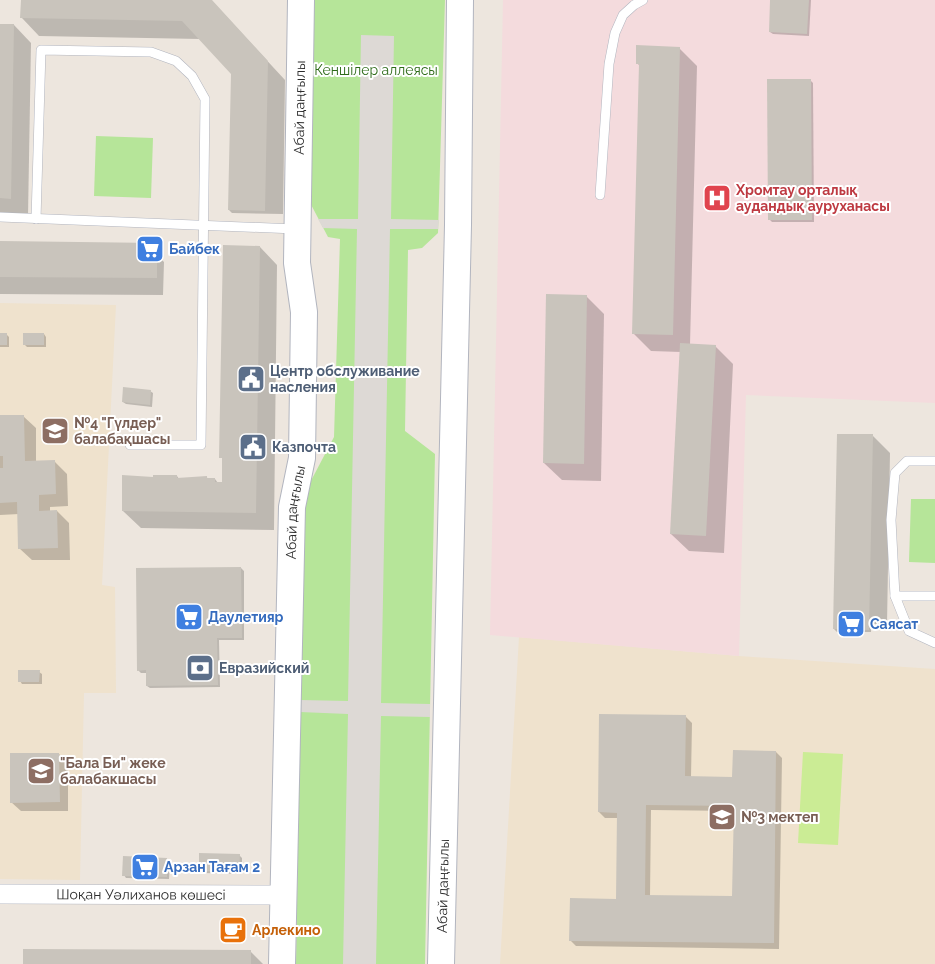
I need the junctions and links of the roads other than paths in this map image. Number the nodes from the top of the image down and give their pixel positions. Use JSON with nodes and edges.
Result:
{"nodes":[{"id":1,"x":301,"y":0,"type":"edge"},
{"id":2,"x":460,"y":0,"type":"edge"},
{"id":3,"x":643,"y":0,"type":"edge"},
{"id":4,"x":600,"y":195,"type":"dead end"},
{"id":5,"x":0,"y":217,"type":"edge"},
{"id":6,"x":36,"y":219,"type":"junction"},
{"id":7,"x":204,"y":225,"type":"junction"},
{"id":8,"x":298,"y":229,"type":"junction"},
{"id":9,"x":130,"y":444,"type":"dead end"},
{"id":10,"x":935,"y":460,"type":"edge"},
{"id":11,"x":895,"y":596,"type":"junction"},
{"id":12,"x":935,"y":596,"type":"edge"},
{"id":13,"x":935,"y":643,"type":"edge"},
{"id":14,"x":0,"y":894,"type":"edge"},
{"id":15,"x":283,"y":895,"type":"junction"},
{"id":16,"x":282,"y":964,"type":"edge"},
{"id":17,"x":441,"y":964,"type":"edge"}],
"edges":[{"from":1,"to":8,"type":"street","name":"Абай даңғылы"},
{"from":2,"to":17,"type":"street","name":"Абай даңғылы"},
{"from":3,"to":4,"type":"lane"},
{"from":5,"to":6,"type":"lane"},
{"from":6,"to":7,"type":"lane"},
{"from":6,"to":7,"type":"lane"},
{"from":7,"to":8,"type":"lane"},
{"from":7,"to":9,"type":"lane"},
{"from":8,"to":15,"type":"street","name":"Абай даңғылы"},
{"from":10,"to":11,"type":"lane"},
{"from":11,"to":12,"type":"lane"},
{"from":11,"to":13,"type":"lane"},
{"from":14,"to":15,"type":"street","name":"Шоқан Уәлиханов көшесі"},
{"from":15,"to":16,"type":"street","name":"Абай даңғылы"}]}
